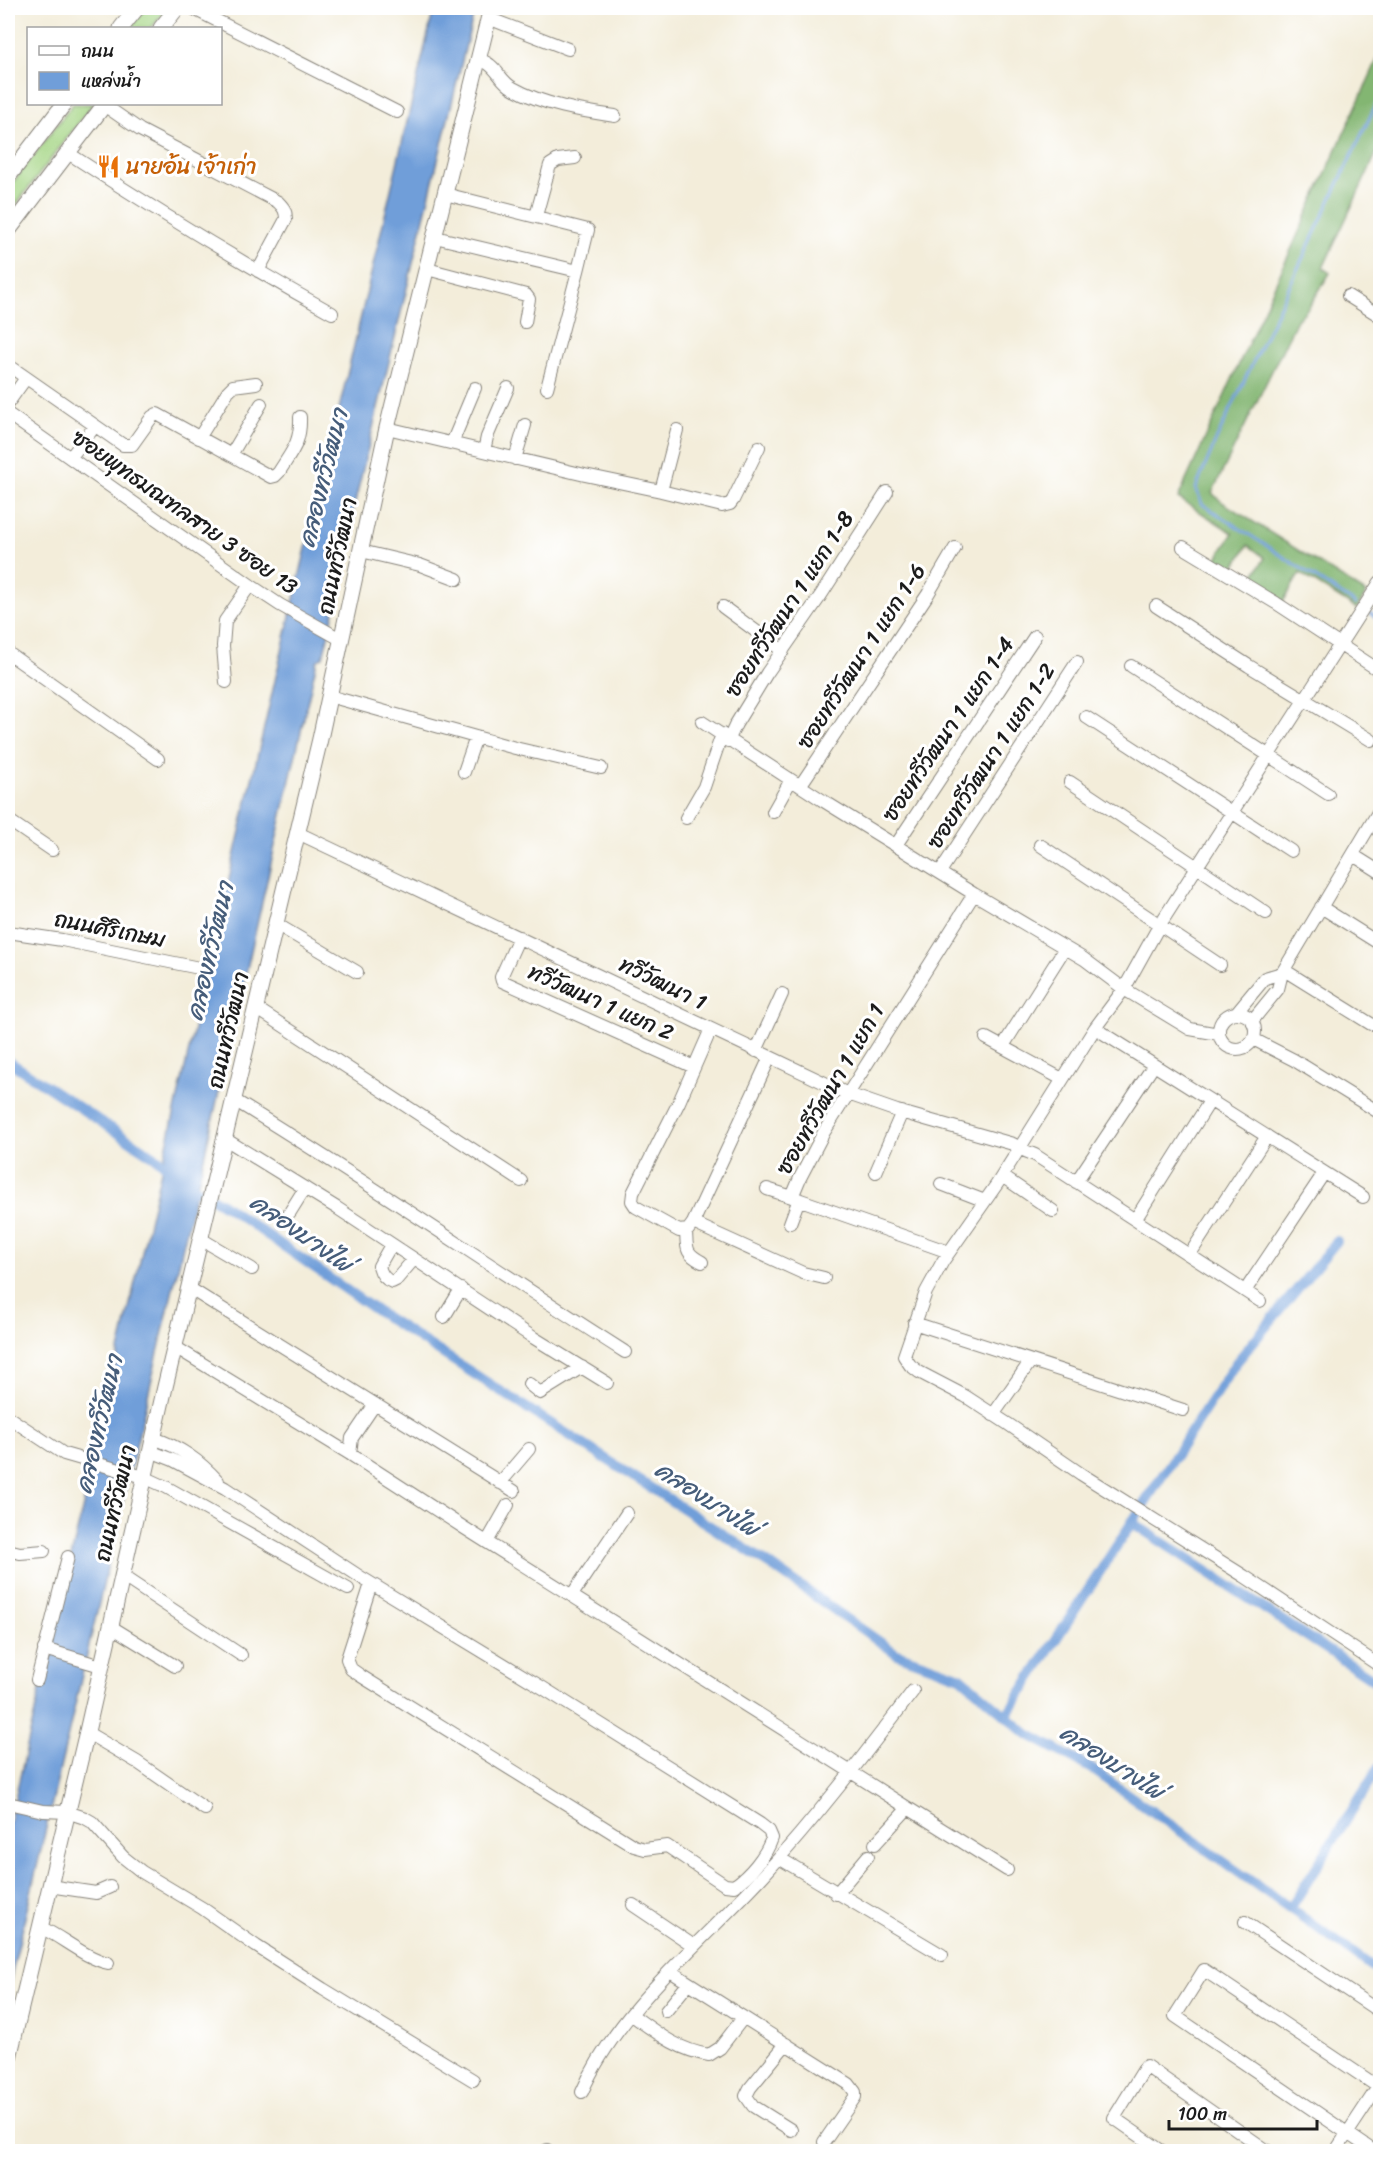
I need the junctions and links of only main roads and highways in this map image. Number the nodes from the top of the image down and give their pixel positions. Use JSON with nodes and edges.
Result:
{"nodes":[{"id":1,"x":137,"y":8,"type":"edge"},
{"id":2,"x":177,"y":8,"type":"edge"},
{"id":3,"x":489,"y":13,"type":"edge"},
{"id":4,"x":122,"y":27,"type":"edge"},
{"id":5,"x":162,"y":27,"type":"edge"},
{"id":6,"x":63,"y":105,"type":"edge"},
{"id":7,"x":104,"y":105,"type":"edge"},
{"id":8,"x":8,"y":177,"type":"edge"},
{"id":9,"x":8,"y":231,"type":"edge"},
{"id":10,"x":8,"y":2062,"type":"edge"}],
"edges":[{"from":1,"to":4,"type":"main road"},
{"from":2,"to":5,"type":"main road"},
{"from":3,"to":10,"type":"main road","name":"ถนนทวีวัฒนา"},
{"from":6,"to":8,"type":"main road"},
{"from":7,"to":9,"type":"main road"}]}
